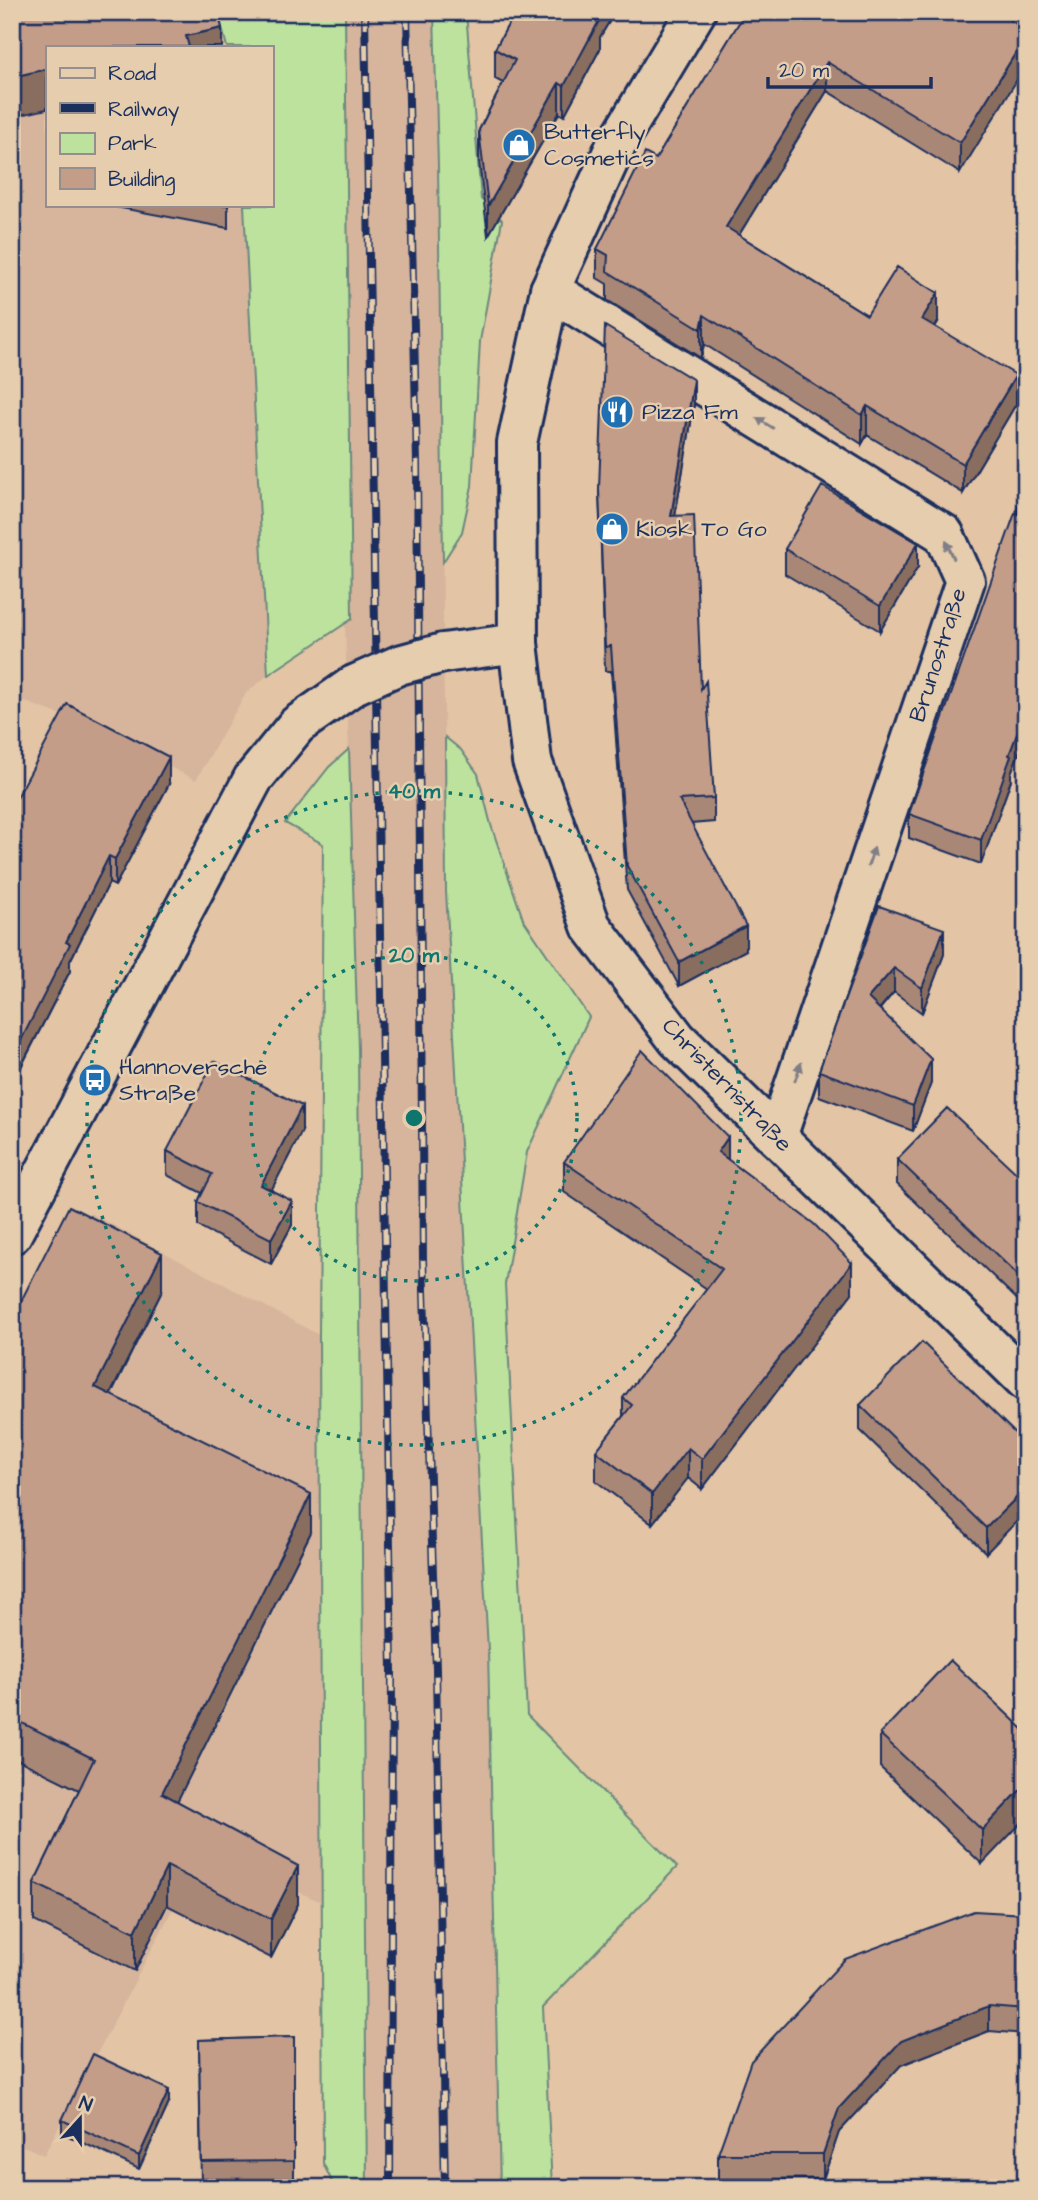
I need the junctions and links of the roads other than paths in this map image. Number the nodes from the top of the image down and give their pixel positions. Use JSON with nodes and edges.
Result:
{"nodes":[{"id":1,"x":696,"y":12,"type":"edge"},
{"id":2,"x":550,"y":290,"type":"junction"},
{"id":3,"x":518,"y":643,"type":"junction"},
{"id":4,"x":777,"y":1137,"type":"junction"},
{"id":5,"x":12,"y":1234,"type":"edge"},
{"id":6,"x":1026,"y":1381,"type":"edge"}],
"edges":[{"from":1,"to":2,"type":"street","name":"Christernstraße"},
{"from":2,"to":3,"type":"street","name":"Christernstraße"},
{"from":4,"to":2,"type":"street","name":"Brunostraße","one_way":true},
{"from":3,"to":4,"type":"street","name":"Christernstraße"},
{"from":3,"to":5,"type":"street","bridge":true},
{"from":4,"to":6,"type":"street","name":"Christernstraße"}]}
